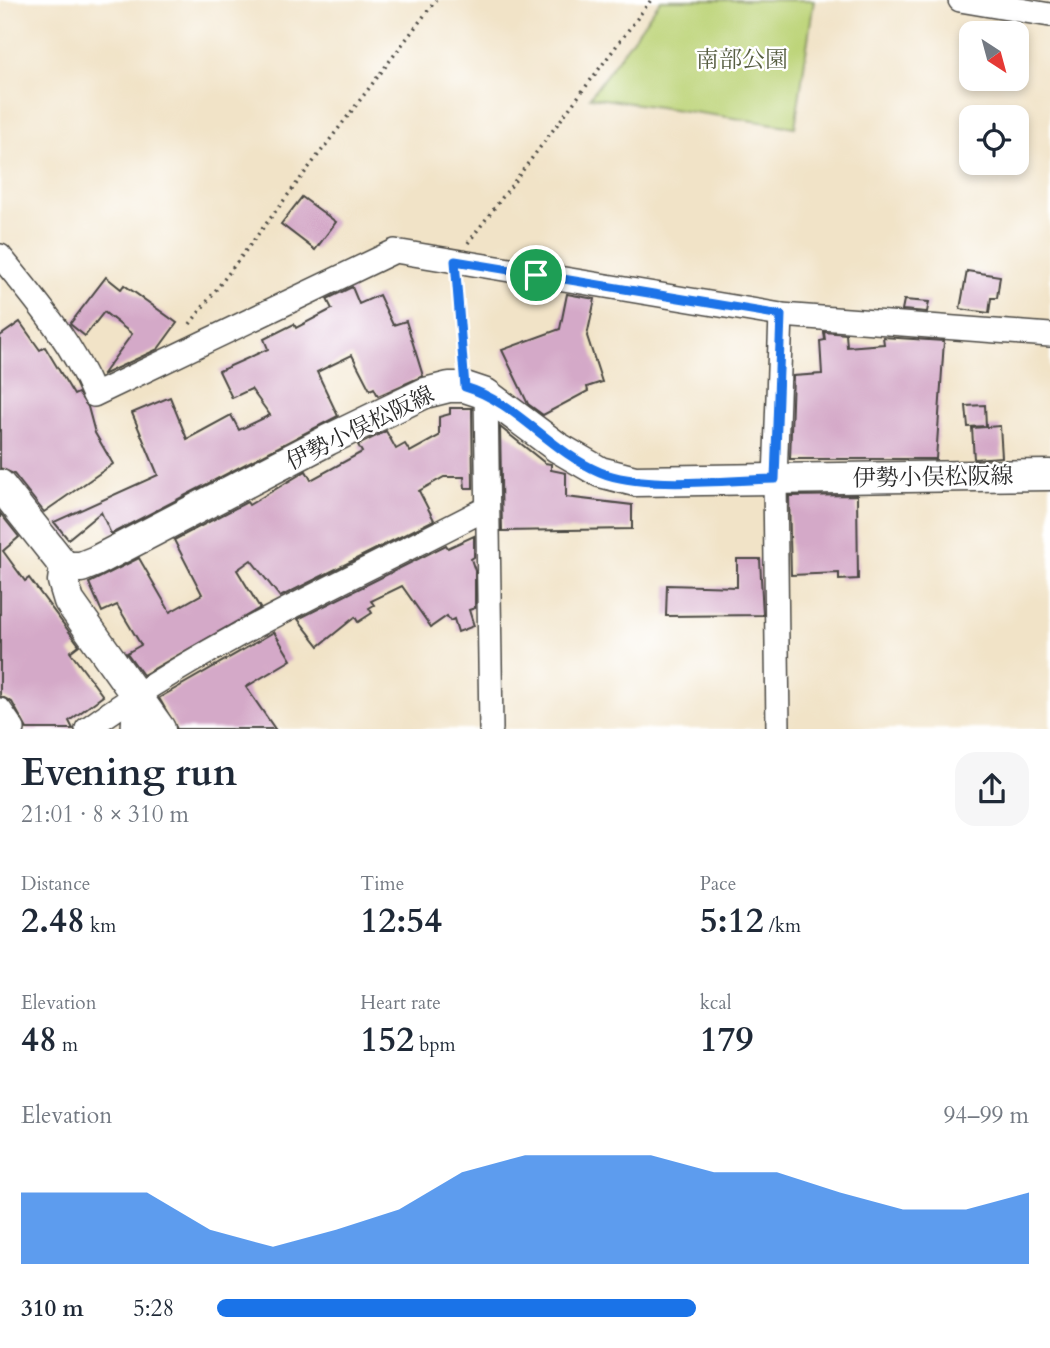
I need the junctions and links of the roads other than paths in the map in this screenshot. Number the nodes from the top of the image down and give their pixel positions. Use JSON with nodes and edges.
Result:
{"nodes":[{"id":1,"x":960,"y":0,"type":"edge"},
{"id":2,"x":1050,"y":15,"type":"edge"},
{"id":3,"x":0,"y":256,"type":"edge"},
{"id":4,"x":781,"y":315,"type":"junction"},
{"id":5,"x":1050,"y":335,"type":"edge"},
{"id":6,"x":476,"y":391,"type":"junction"},
{"id":7,"x":1050,"y":475,"type":"edge"},
{"id":8,"x":775,"y":479,"type":"junction"},
{"id":9,"x":0,"y":485,"type":"edge"},
{"id":10,"x":487,"y":508,"type":"junction"},
{"id":11,"x":65,"y":567,"type":"junction"},
{"id":12,"x":135,"y":694,"type":"junction"},
{"id":13,"x":0,"y":710,"type":"edge"},
{"id":14,"x":13,"y":729,"type":"edge"},
{"id":15,"x":87,"y":729,"type":"edge"},
{"id":16,"x":133,"y":729,"type":"edge"},
{"id":17,"x":160,"y":729,"type":"edge"},
{"id":18,"x":491,"y":729,"type":"edge"},
{"id":19,"x":778,"y":729,"type":"edge"}],
"edges":[{"from":1,"to":2,"type":"street"},
{"from":3,"to":4,"type":"street"},
{"from":4,"to":5,"type":"street"},
{"from":4,"to":8,"type":"street"},
{"from":6,"to":8,"type":"main road","name":"伊勢小俣松阪線"},
{"from":6,"to":10,"type":"street"},
{"from":6,"to":11,"type":"main road","name":"伊勢小俣松阪線"},
{"from":7,"to":8,"type":"main road","name":"伊勢小俣松阪線"},
{"from":8,"to":19,"type":"street"},
{"from":9,"to":11,"type":"main road"},
{"from":10,"to":12,"type":"street"},
{"from":10,"to":18,"type":"street"},
{"from":11,"to":12,"type":"main road"},
{"from":12,"to":15,"type":"street"},
{"from":12,"to":16,"type":"street"},
{"from":12,"to":17,"type":"main road"},
{"from":13,"to":14,"type":"street"}]}
